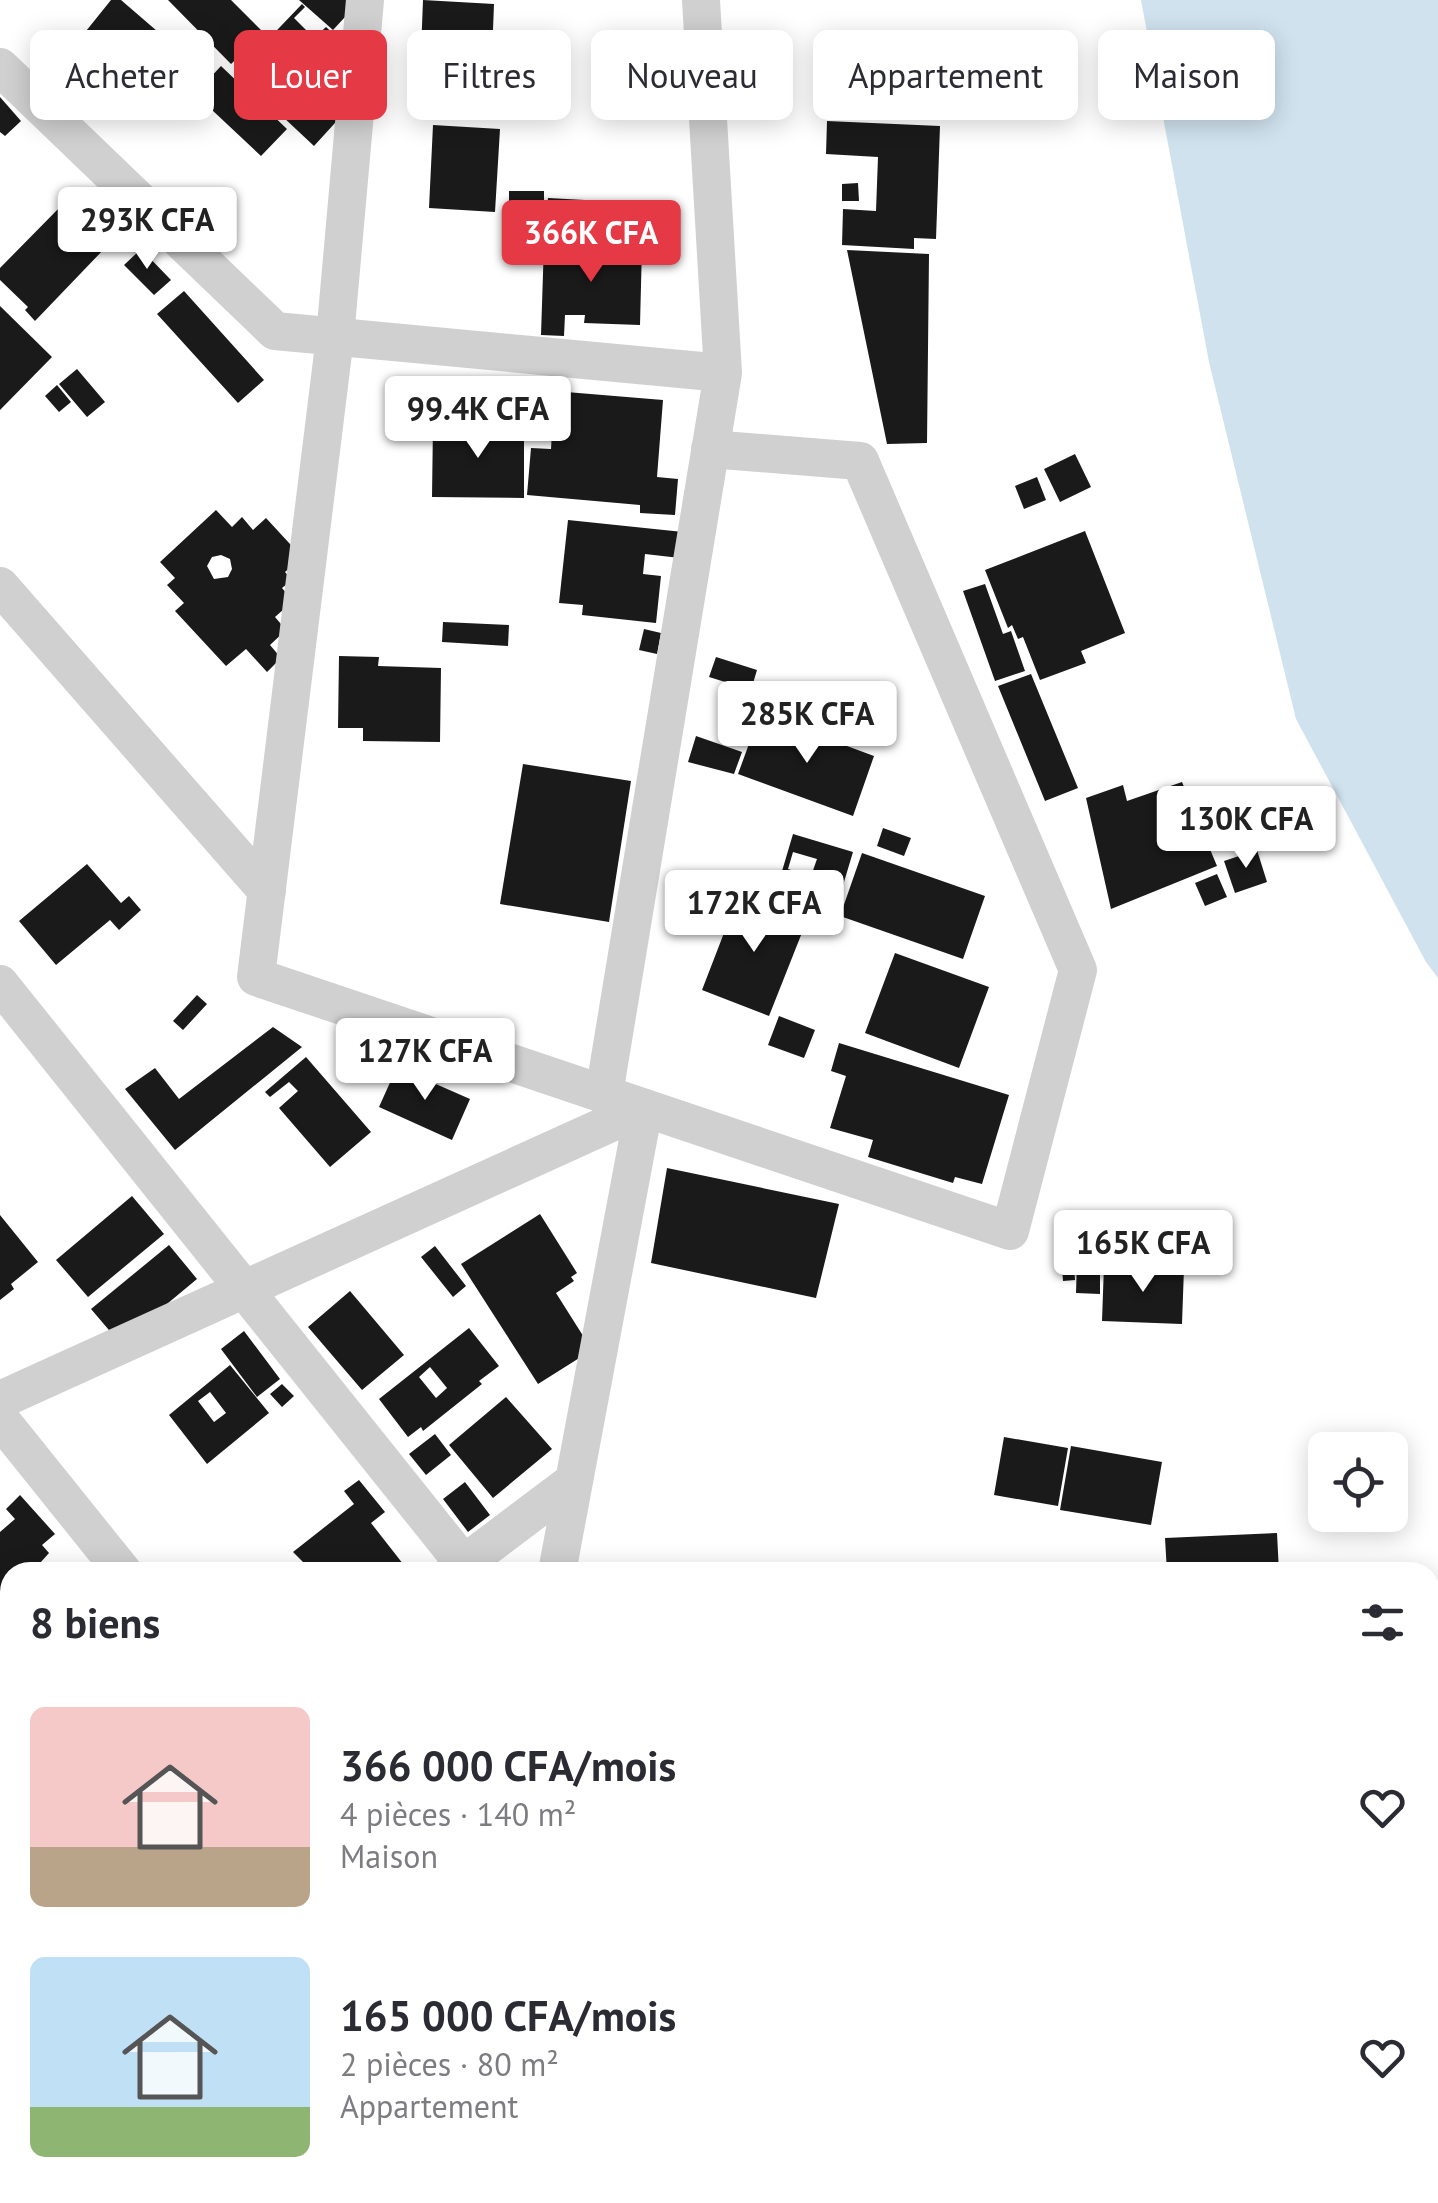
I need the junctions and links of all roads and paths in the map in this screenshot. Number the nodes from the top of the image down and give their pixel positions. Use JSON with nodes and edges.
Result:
{"nodes":[{"id":1,"x":365,"y":0,"type":"edge"},
{"id":2,"x":701,"y":0,"type":"edge"},
{"id":3,"x":0,"y":67,"type":"edge"},
{"id":4,"x":336,"y":336,"type":"junction"},
{"id":5,"x":723,"y":373,"type":"junction"},
{"id":6,"x":710,"y":449,"type":"junction"},
{"id":7,"x":0,"y":586,"type":"edge"},
{"id":8,"x":267,"y":890,"type":"junction"},
{"id":9,"x":0,"y":984,"type":"edge"},
{"id":10,"x":604,"y":1094,"type":"junction"},
{"id":11,"x":644,"y":1108,"type":"junction"},
{"id":12,"x":245,"y":1289,"type":"junction"},
{"id":13,"x":0,"y":1400,"type":"edge"},
{"id":14,"x":0,"y":1419,"type":"edge"},
{"id":15,"x":574,"y":1481,"type":"junction"},
{"id":16,"x":115,"y":1562,"type":"edge"},
{"id":17,"x":454,"y":1562,"type":"edge"},
{"id":18,"x":467,"y":1562,"type":"edge"},
{"id":19,"x":559,"y":1562,"type":"edge"}],
"edges":[{"from":1,"to":4,"type":"street"},
{"from":2,"to":5,"type":"street"},
{"from":3,"to":4,"type":"street"},
{"from":4,"to":5,"type":"street"},
{"from":4,"to":8,"type":"street"},
{"from":5,"to":6,"type":"street"},
{"from":6,"to":10,"type":"street"},
{"from":6,"to":11,"type":"street"},
{"from":7,"to":8,"type":"street"},
{"from":8,"to":10,"type":"street"},
{"from":9,"to":12,"type":"street"},
{"from":10,"to":11,"type":"street"},
{"from":11,"to":12,"type":"street"},
{"from":11,"to":15,"type":"street"},
{"from":12,"to":13,"type":"street"},
{"from":12,"to":17,"type":"street"},
{"from":14,"to":16,"type":"street"},
{"from":15,"to":18,"type":"street"},
{"from":15,"to":19,"type":"street"}]}
